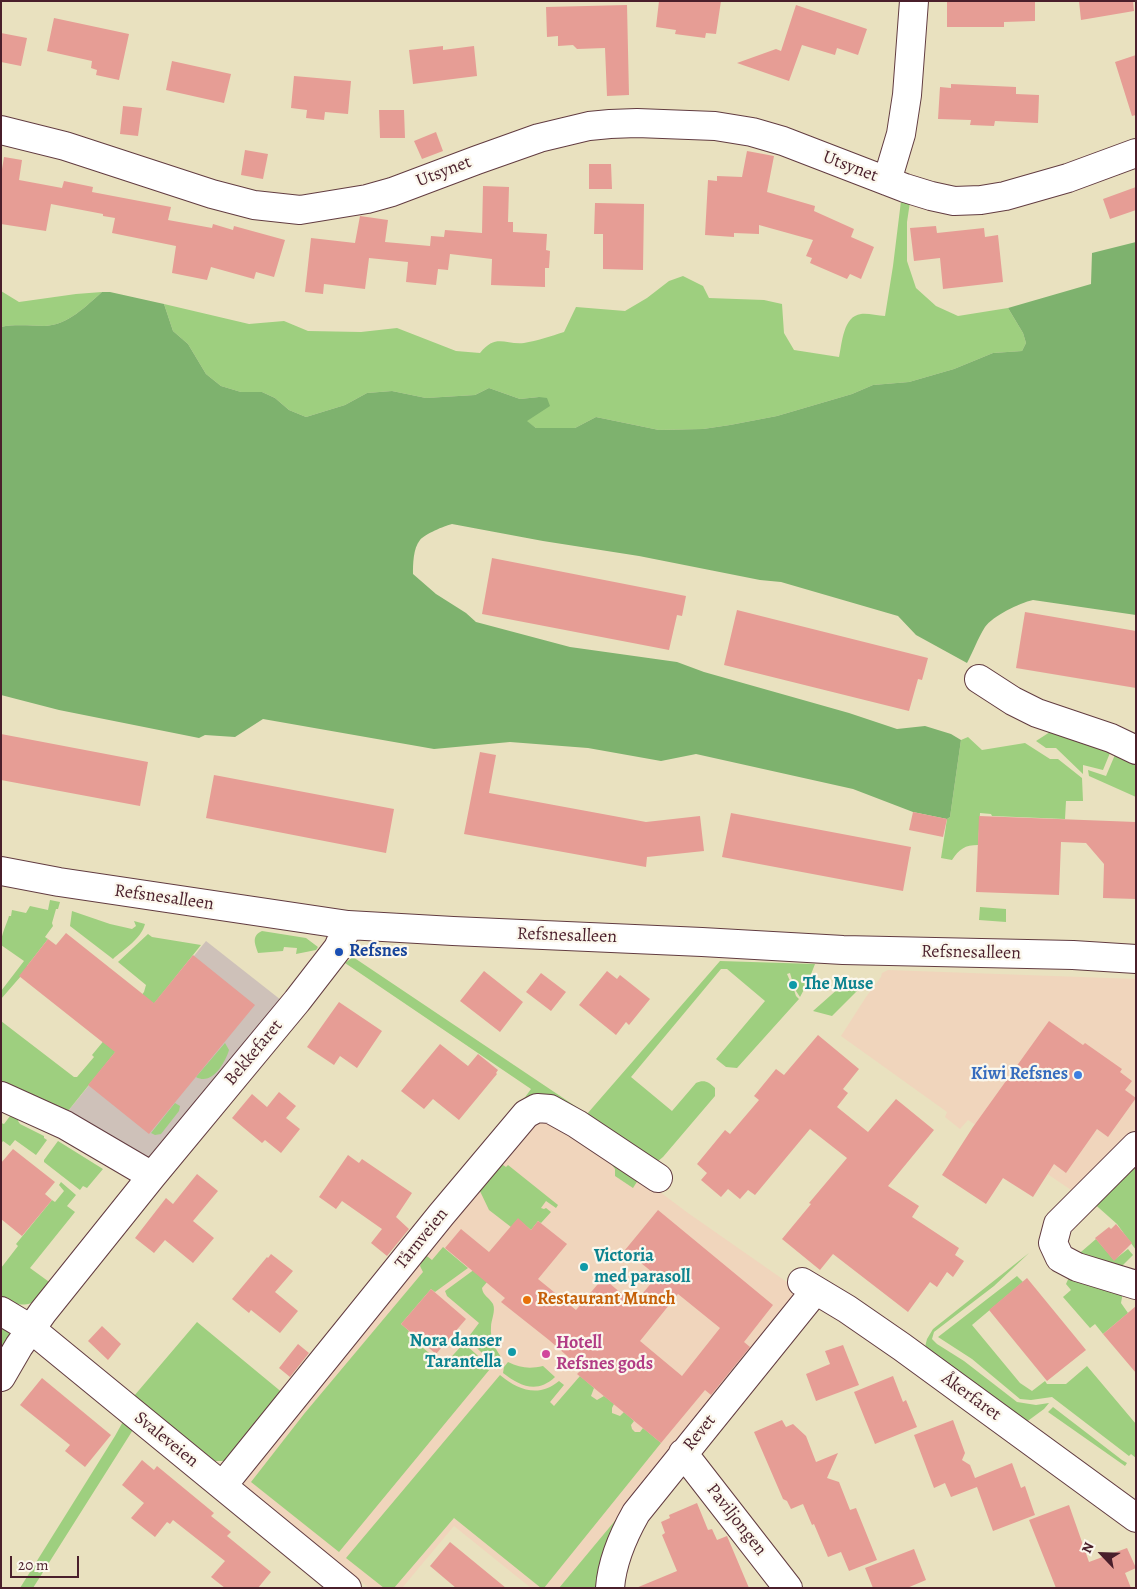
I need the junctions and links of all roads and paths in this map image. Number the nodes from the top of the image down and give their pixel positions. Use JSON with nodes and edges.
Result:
{"nodes":[{"id":1,"x":914,"y":1,"type":"edge"},
{"id":2,"x":1,"y":130,"type":"edge"},
{"id":3,"x":1136,"y":153,"type":"edge"},
{"id":4,"x":887,"y":181,"type":"junction"},
{"id":5,"x":979,"y":679,"type":"dead end"},
{"id":6,"x":1136,"y":750,"type":"edge"},
{"id":7,"x":1,"y":871,"type":"edge"},
{"id":8,"x":348,"y":925,"type":"junction"},
{"id":9,"x":1136,"y":959,"type":"edge"},
{"id":10,"x":1,"y":1096,"type":"edge"},
{"id":11,"x":1136,"y":1146,"type":"edge"},
{"id":12,"x":152,"y":1176,"type":"junction"},
{"id":13,"x":658,"y":1178,"type":"dead end"},
{"id":14,"x":1136,"y":1285,"type":"edge"},
{"id":15,"x":809,"y":1286,"type":"joint"},
{"id":16,"x":1,"y":1311,"type":"edge"},
{"id":17,"x":31,"y":1329,"type":"junction"},
{"id":18,"x":1,"y":1377,"type":"edge"},
{"id":19,"x":683,"y":1453,"type":"junction"},
{"id":20,"x":223,"y":1485,"type":"junction"},
{"id":21,"x":1136,"y":1518,"type":"edge"},
{"id":22,"x":330,"y":1583,"type":"edge"},
{"id":23,"x":610,"y":1588,"type":"edge"},
{"id":24,"x":788,"y":1588,"type":"edge"}],
"edges":[{"from":1,"to":4,"type":"street","name":"Utsynet"},
{"from":2,"to":4,"type":"street","name":"Utsynet"},
{"from":3,"to":4,"type":"street","name":"Utsynet"},
{"from":5,"to":6,"type":"street"},
{"from":7,"to":8,"type":"street","name":"Refsnesalleen"},
{"from":8,"to":9,"type":"street","name":"Refsnesalleen"},
{"from":8,"to":12,"type":"street","name":"Bekkefaret"},
{"from":10,"to":12,"type":"street"},
{"from":11,"to":14,"type":"street"},
{"from":12,"to":17,"type":"street","name":"Bekkefaret"},
{"from":13,"to":20,"type":"street","name":"Tårnveien"},
{"from":15,"to":19,"type":"street","name":"Revet"},
{"from":15,"to":21,"type":"street","name":"Åkerfaret"},
{"from":16,"to":17,"type":"street","name":"Svaleveien"},
{"from":17,"to":18,"type":"street","name":"Bekkefaret"},
{"from":17,"to":20,"type":"street","name":"Svaleveien"},
{"from":19,"to":23,"type":"street","name":"Revet"},
{"from":19,"to":24,"type":"street","name":"Paviljongen"},
{"from":20,"to":22,"type":"street","name":"Svaleveien"}]}
